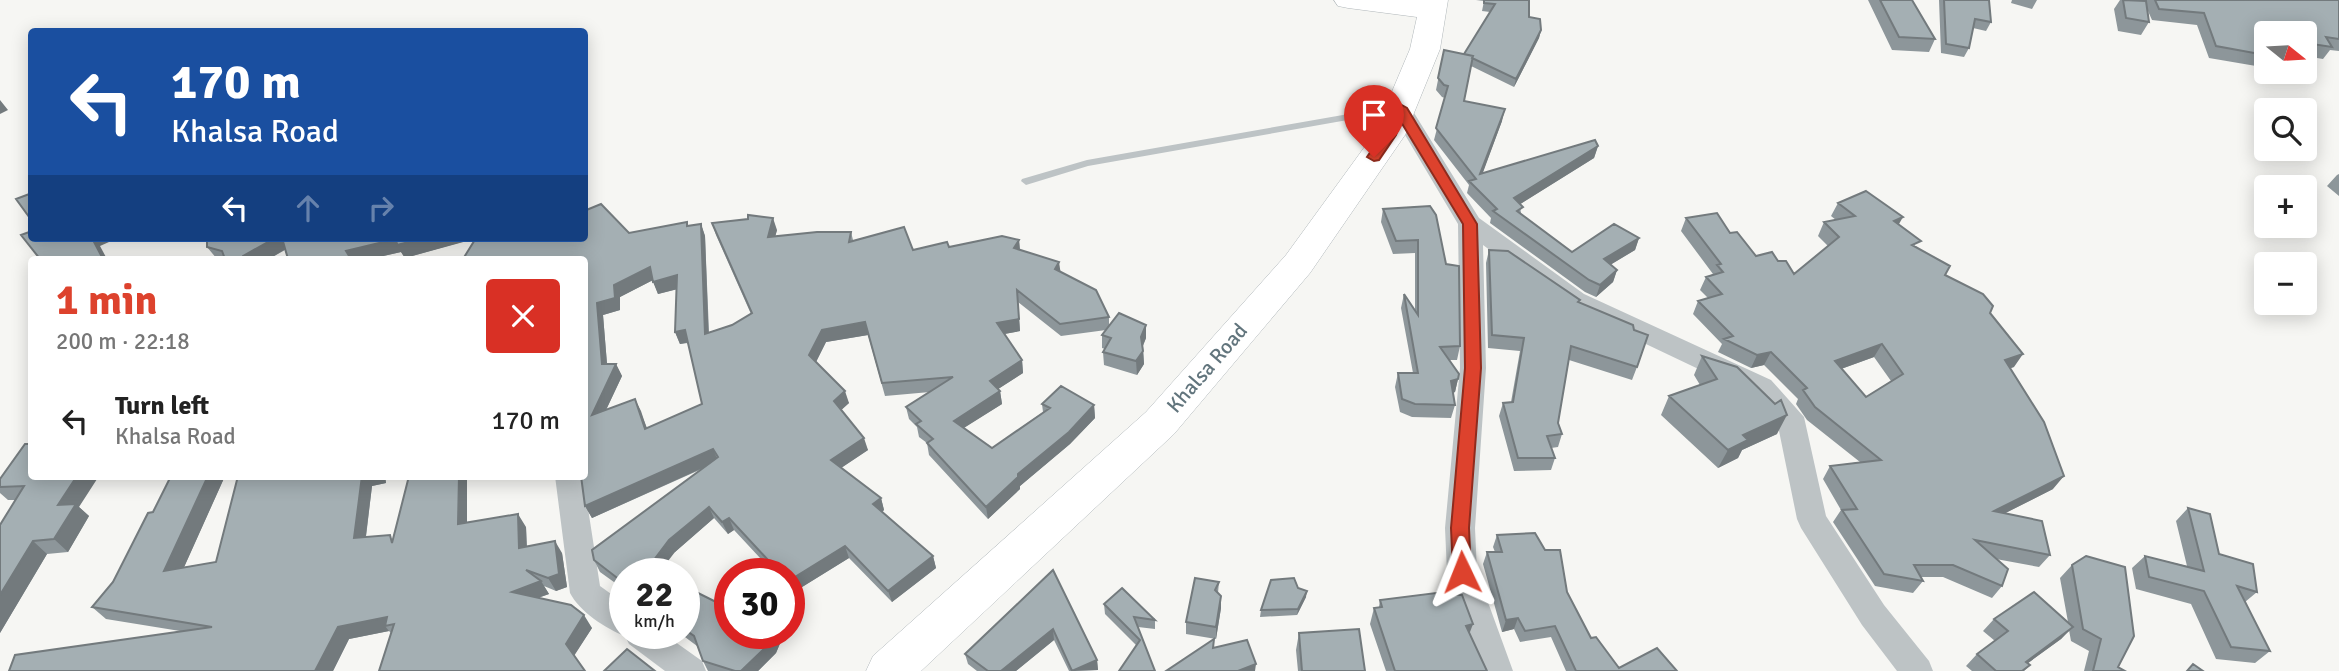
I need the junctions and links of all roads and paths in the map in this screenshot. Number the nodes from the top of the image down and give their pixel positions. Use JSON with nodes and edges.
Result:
{"nodes":[{"id":1,"x":1348,"y":0,"type":"edge"},
{"id":2,"x":1434,"y":5,"type":"edge"},
{"id":3,"x":1400,"y":108,"type":"junction"},
{"id":4,"x":1026,"y":181,"type":"dead end"},
{"id":5,"x":1470,"y":224,"type":"junction"},
{"id":6,"x":570,"y":480,"type":"edge"},
{"id":7,"x":609,"y":610,"type":"edge"},
{"id":8,"x":660,"y":649,"type":"edge"},
{"id":9,"x":690,"y":671,"type":"edge"},
{"id":10,"x":889,"y":671,"type":"edge"},
{"id":11,"x":1497,"y":671,"type":"edge"},
{"id":12,"x":1917,"y":671,"type":"edge"}],
"edges":[{"from":1,"to":2,"type":"main road"},
{"from":2,"to":3,"type":"main road","name":"Khalsa Road"},
{"from":3,"to":4,"type":"lane"},
{"from":3,"to":5,"type":"street"},
{"from":3,"to":10,"type":"main road","name":"Khalsa Road"},
{"from":5,"to":11,"type":"street"},
{"from":5,"to":12,"type":"street"},
{"from":6,"to":7,"type":"street"},
{"from":8,"to":9,"type":"street"}]}
